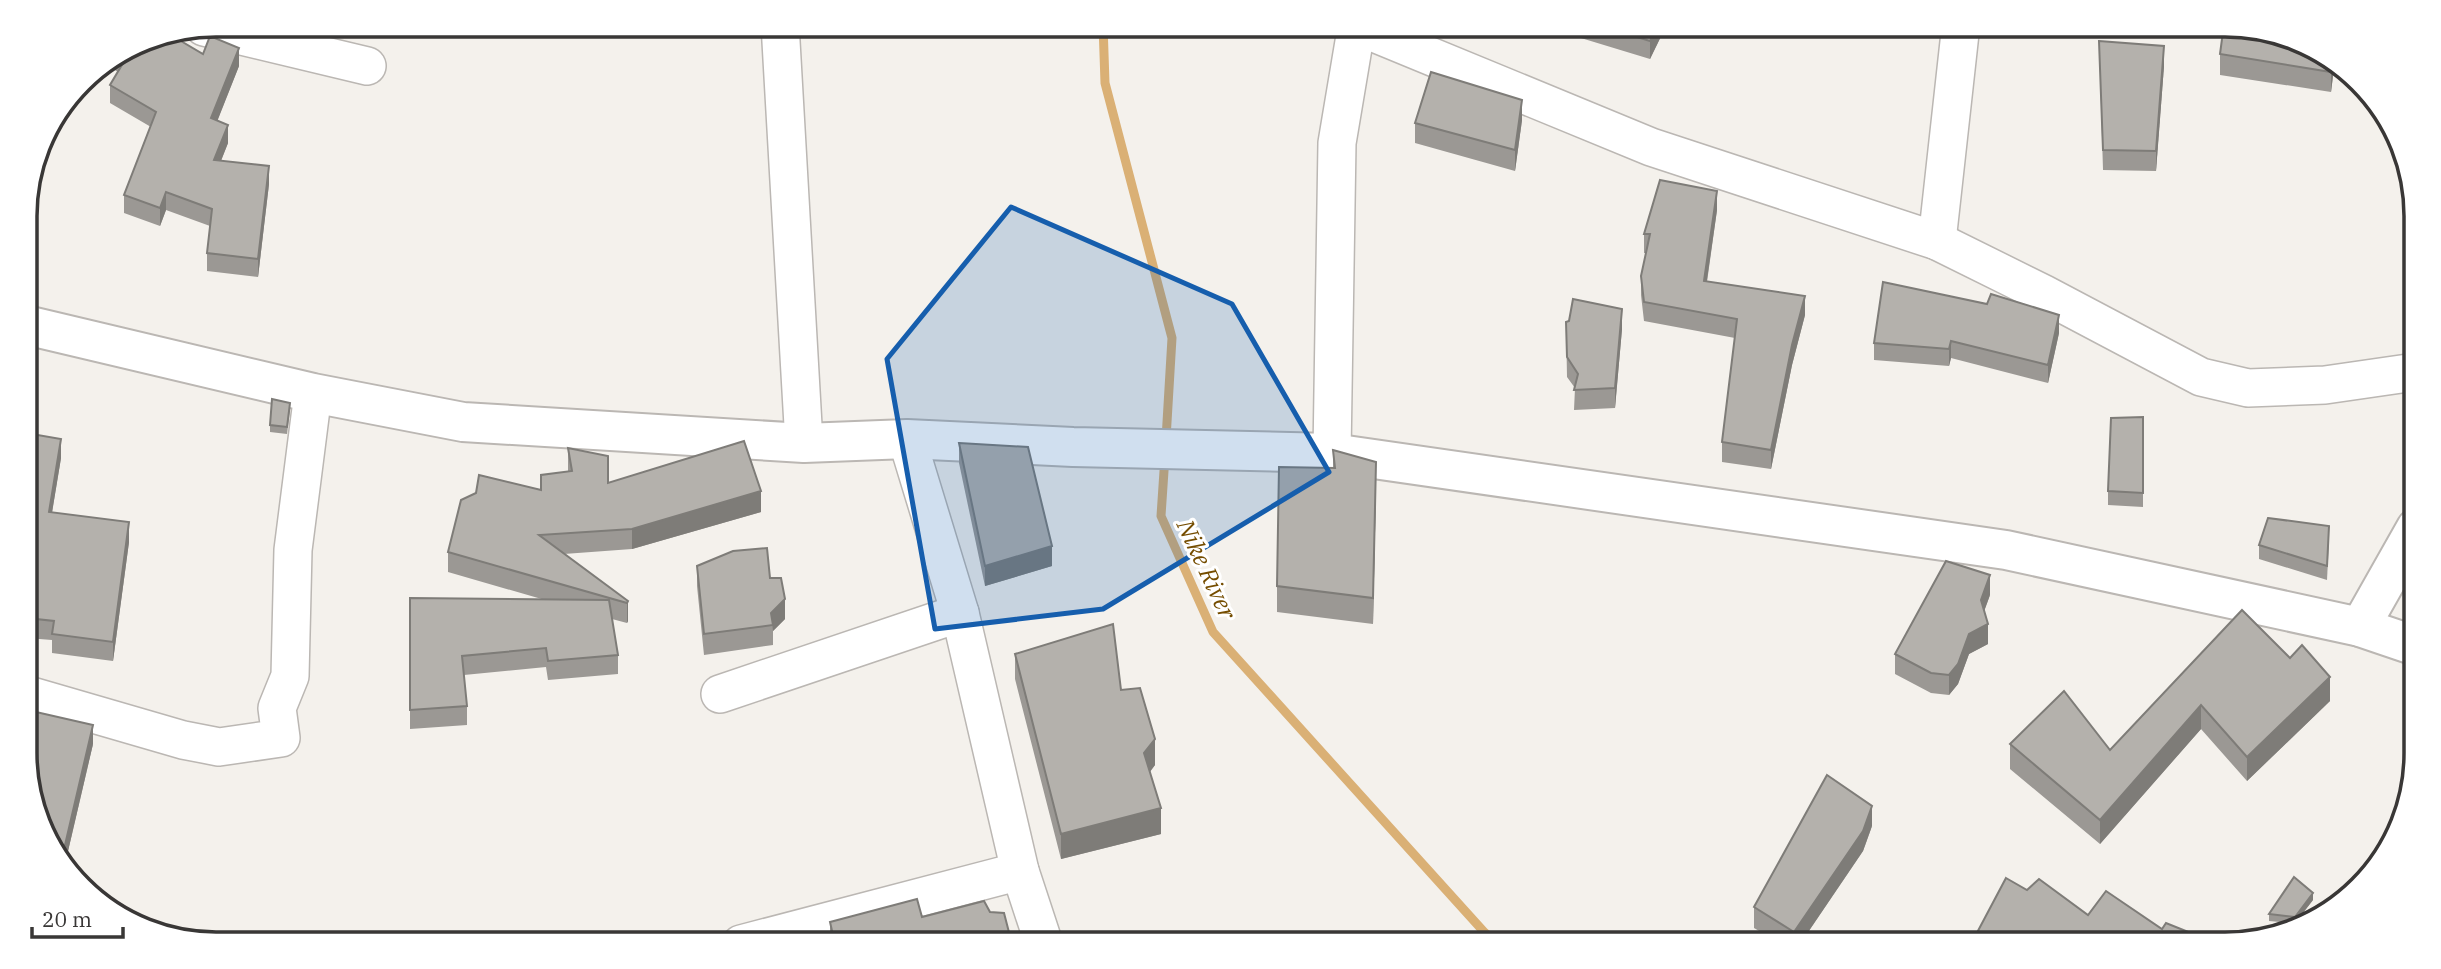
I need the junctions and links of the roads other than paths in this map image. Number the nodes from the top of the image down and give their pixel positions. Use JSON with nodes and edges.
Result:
{"nodes":[{"id":1,"x":258,"y":37,"type":"edge"},
{"id":2,"x":781,"y":37,"type":"edge"},
{"id":3,"x":1355,"y":37,"type":"edge"},
{"id":4,"x":1386,"y":37,"type":"edge"},
{"id":5,"x":1960,"y":37,"type":"edge"},
{"id":6,"x":367,"y":66,"type":"dead end"},
{"id":7,"x":1937,"y":241,"type":"junction"},
{"id":8,"x":37,"y":328,"type":"edge"},
{"id":9,"x":2404,"y":374,"type":"edge"},
{"id":10,"x":313,"y":393,"type":"junction"},
{"id":11,"x":907,"y":439,"type":"junction"},
{"id":12,"x":804,"y":443,"type":"junction"},
{"id":13,"x":1332,"y":453,"type":"junction"},
{"id":14,"x":2404,"y":549,"type":"edge"},
{"id":15,"x":960,"y":613,"type":"junction"},
{"id":16,"x":2360,"y":627,"type":"junction"},
{"id":17,"x":2404,"y":642,"type":"edge"},
{"id":18,"x":720,"y":694,"type":"dead end"},
{"id":19,"x":37,"y":698,"type":"edge"},
{"id":20,"x":1020,"y":871,"type":"junction"},
{"id":21,"x":787,"y":932,"type":"edge"},
{"id":22,"x":1040,"y":932,"type":"edge"}],
"edges":[{"from":1,"to":6,"type":"street"},
{"from":2,"to":12,"type":"street"},
{"from":3,"to":13,"type":"street"},
{"from":4,"to":7,"type":"street"},
{"from":5,"to":7,"type":"street"},
{"from":7,"to":9,"type":"street"},
{"from":8,"to":10,"type":"main road"},
{"from":10,"to":12,"type":"main road"},
{"from":10,"to":19,"type":"street"},
{"from":11,"to":12,"type":"main road"},
{"from":11,"to":13,"type":"main road"},
{"from":11,"to":15,"type":"street"},
{"from":13,"to":16,"type":"main road"},
{"from":14,"to":16,"type":"main road"},
{"from":15,"to":18,"type":"street"},
{"from":15,"to":20,"type":"street"},
{"from":16,"to":17,"type":"main road"},
{"from":20,"to":21,"type":"street"},
{"from":20,"to":22,"type":"street"}]}
